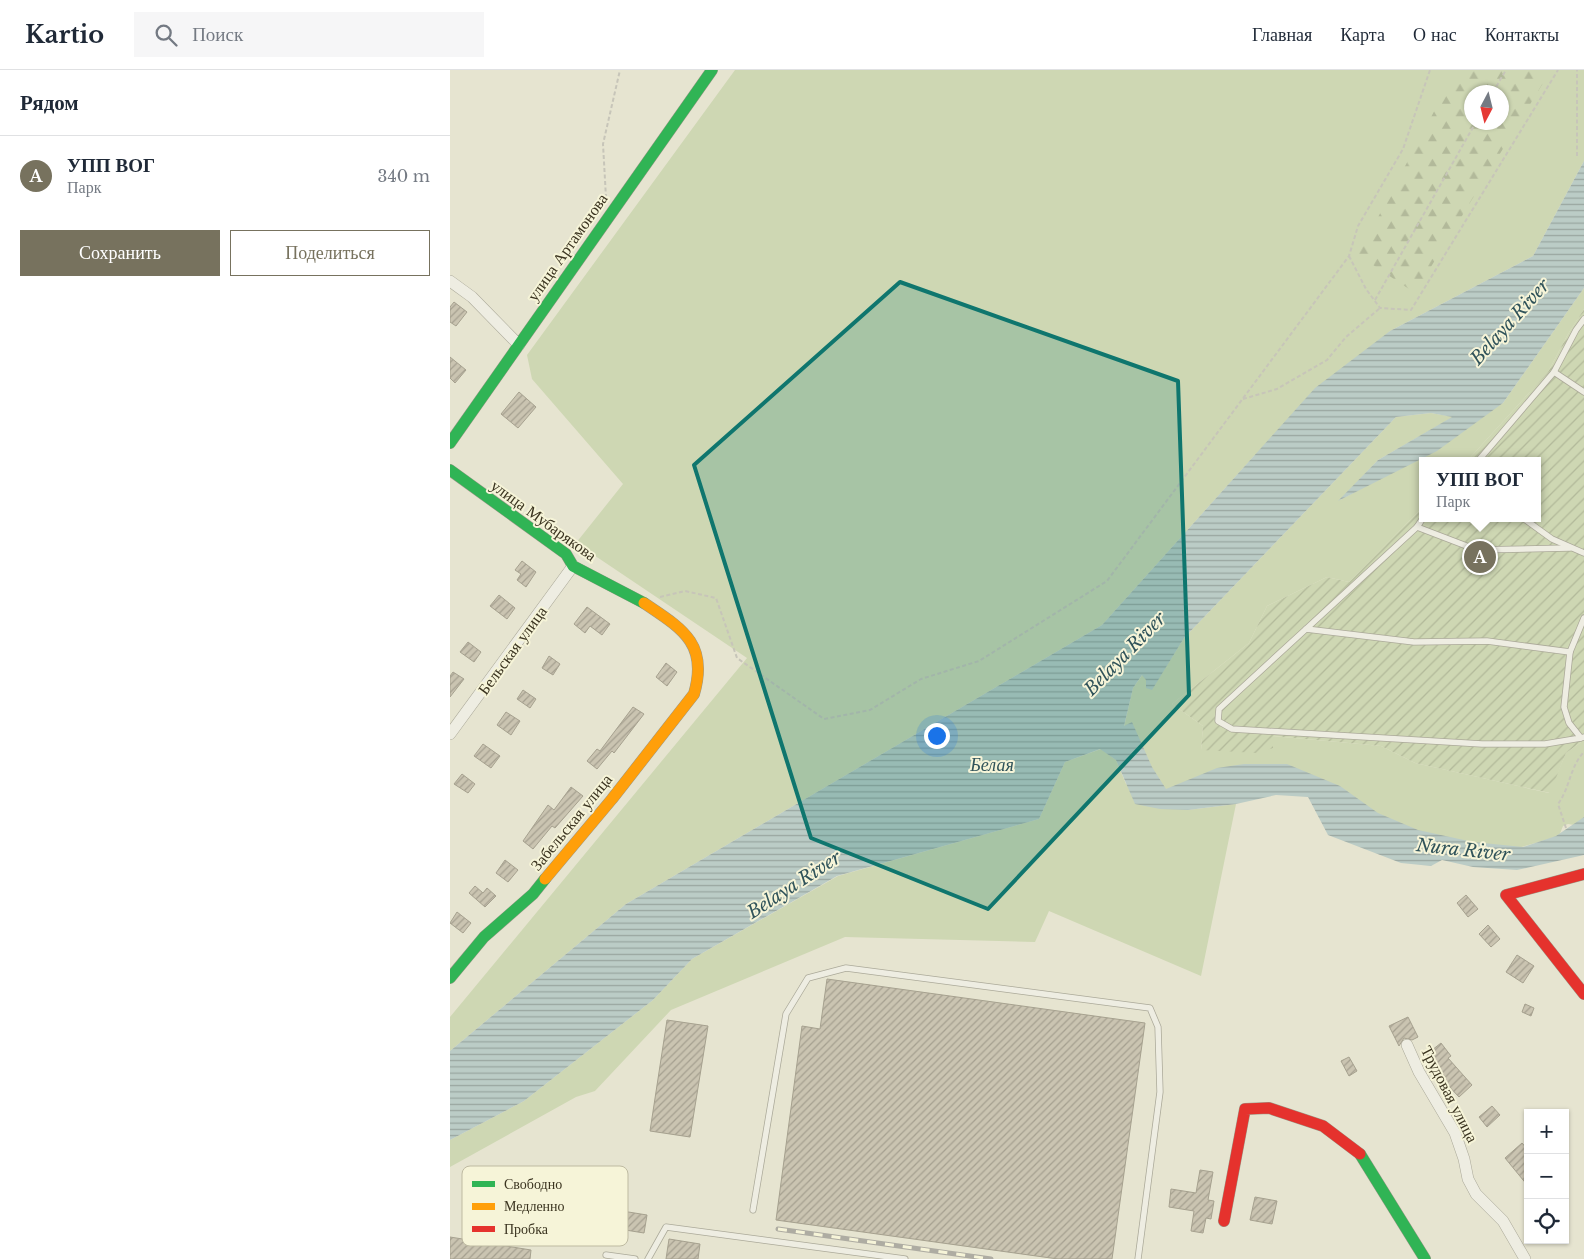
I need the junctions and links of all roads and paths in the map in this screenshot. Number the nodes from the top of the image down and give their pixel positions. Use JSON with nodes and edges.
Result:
{"nodes":[{"id":1,"x":620,"y":70,"type":"edge"},
{"id":2,"x":712,"y":70,"type":"edge"},
{"id":3,"x":1430,"y":70,"type":"edge"},
{"id":4,"x":1506,"y":70,"type":"edge"},
{"id":5,"x":1558,"y":70,"type":"edge"},
{"id":6,"x":1578,"y":70,"type":"edge"},
{"id":7,"x":1497,"y":85,"type":"edge"},
{"id":8,"x":1471,"y":130,"type":"edge"},
{"id":9,"x":1577,"y":156,"type":"dead end"},
{"id":10,"x":606,"y":199,"type":"dead end"},
{"id":11,"x":1349,"y":256,"type":"junction"},
{"id":12,"x":450,"y":281,"type":"edge"},
{"id":13,"x":1374,"y":300,"type":"junction"},
{"id":14,"x":1380,"y":308,"type":"junction"},
{"id":15,"x":1584,"y":318,"type":"edge"},
{"id":16,"x":519,"y":345,"type":"junction"},
{"id":17,"x":1554,"y":372,"type":"junction"},
{"id":18,"x":1584,"y":392,"type":"edge"},
{"id":19,"x":1243,"y":399,"type":"junction"},
{"id":20,"x":450,"y":443,"type":"edge"},
{"id":21,"x":1481,"y":457,"type":"edge"},
{"id":22,"x":450,"y":470,"type":"edge"},
{"id":23,"x":1420,"y":522,"type":"edge"},
{"id":24,"x":1529,"y":522,"type":"edge"},
{"id":25,"x":1416,"y":528,"type":"junction"},
{"id":26,"x":1570,"y":548,"type":"junction"},
{"id":27,"x":1584,"y":553,"type":"edge"},
{"id":28,"x":573,"y":566,"type":"junction"},
{"id":29,"x":641,"y":601,"type":"junction"},
{"id":30,"x":1584,"y":618,"type":"edge"},
{"id":31,"x":1306,"y":629,"type":"junction"},
{"id":32,"x":1570,"y":652,"type":"junction"},
{"id":33,"x":700,"y":673,"type":"joint"},
{"id":34,"x":450,"y":734,"type":"edge"},
{"id":35,"x":1583,"y":738,"type":"edge"},
{"id":36,"x":1584,"y":752,"type":"edge"},
{"id":37,"x":1566,"y":828,"type":"dead end"},
{"id":38,"x":1584,"y":874,"type":"edge"},
{"id":39,"x":450,"y":978,"type":"edge"},
{"id":40,"x":1584,"y":994,"type":"edge"},
{"id":41,"x":1407,"y":1045,"type":"dead end"},
{"id":42,"x":753,"y":1210,"type":"dead end"},
{"id":43,"x":1224,"y":1221,"type":"dead end"},
{"id":44,"x":606,"y":1255,"type":"dead end"},
{"id":45,"x":635,"y":1259,"type":"edge"},
{"id":46,"x":648,"y":1259,"type":"edge"},
{"id":47,"x":905,"y":1259,"type":"edge"},
{"id":48,"x":1138,"y":1259,"type":"edge"},
{"id":49,"x":1425,"y":1259,"type":"edge"},
{"id":50,"x":1524,"y":1259,"type":"edge"}],
"edges":[{"from":1,"to":10,"type":"path"},
{"from":2,"to":16,"type":"street","name":"улица Артамонова"},
{"from":3,"to":11,"type":"path"},
{"from":4,"to":7,"type":"path"},
{"from":5,"to":14,"type":"path"},
{"from":6,"to":9,"type":"path"},
{"from":8,"to":13,"type":"path"},
{"from":11,"to":13,"type":"path"},
{"from":11,"to":19,"type":"path"},
{"from":12,"to":16,"type":"street"},
{"from":13,"to":14,"type":"path"},
{"from":14,"to":19,"type":"path"},
{"from":15,"to":17,"type":"lane"},
{"from":16,"to":20,"type":"street","name":"улица Артамонова"},
{"from":17,"to":18,"type":"lane"},
{"from":17,"to":21,"type":"lane"},
{"from":19,"to":29,"type":"path"},
{"from":22,"to":28,"type":"street","name":"улица Мубарякова"},
{"from":23,"to":25,"type":"lane"},
{"from":24,"to":26,"type":"lane"},
{"from":25,"to":26,"type":"lane"},
{"from":25,"to":31,"type":"lane"},
{"from":26,"to":27,"type":"lane"},
{"from":28,"to":29,"type":"street","name":"улица Мубарякова"},
{"from":28,"to":34,"type":"street","name":"Бельская улица"},
{"from":29,"to":33,"type":"street","name":"улица Мубарякова"},
{"from":30,"to":32,"type":"lane"},
{"from":31,"to":32,"type":"lane"},
{"from":31,"to":35,"type":"lane"},
{"from":32,"to":35,"type":"lane"},
{"from":33,"to":39,"type":"street","name":"Забельская улица"},
{"from":36,"to":37,"type":"path"},
{"from":38,"to":40,"type":"street"},
{"from":41,"to":50,"type":"street","name":"Трудовая улица"},
{"from":42,"to":48,"type":"lane"},
{"from":43,"to":49,"type":"street"},
{"from":44,"to":45,"type":"lane"},
{"from":46,"to":47,"type":"lane"}]}
